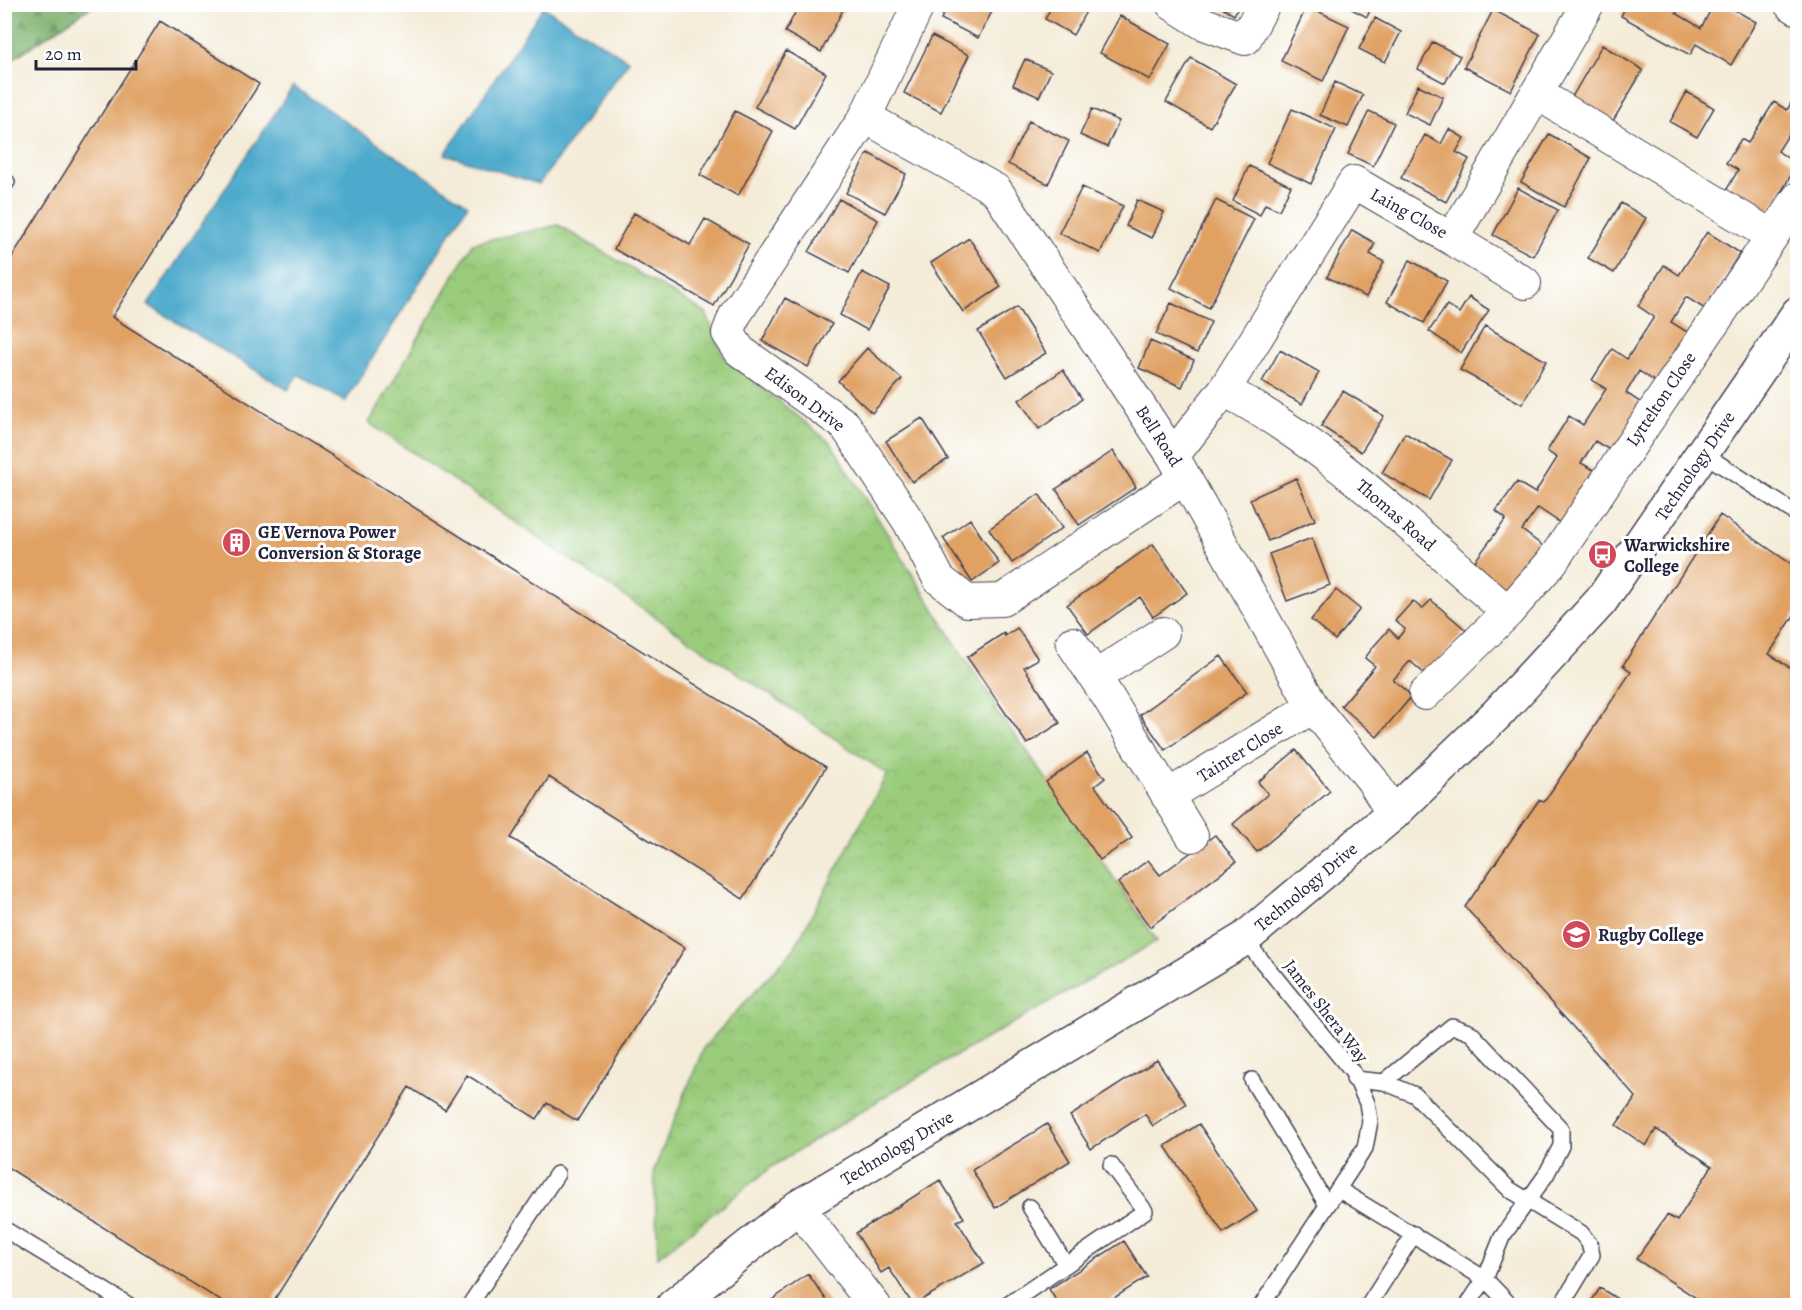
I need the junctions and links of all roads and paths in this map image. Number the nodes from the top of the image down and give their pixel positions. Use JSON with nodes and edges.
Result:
{"nodes":[{"id":1,"x":919,"y":4,"type":"edge"},
{"id":2,"x":1173,"y":4,"type":"edge"},
{"id":3,"x":1264,"y":4,"type":"edge"},
{"id":4,"x":1588,"y":4,"type":"edge"},
{"id":5,"x":1790,"y":4,"type":"edge"},
{"id":6,"x":1797,"y":9,"type":"edge"},
{"id":7,"x":1538,"y":94,"type":"junction"},
{"id":8,"x":865,"y":117,"type":"junction"},
{"id":9,"x":1797,"y":198,"type":"edge"},
{"id":10,"x":1772,"y":236,"type":"junction"},
{"id":11,"x":1452,"y":239,"type":"junction"},
{"id":12,"x":1525,"y":284,"type":"dead end"},
{"id":13,"x":1797,"y":313,"type":"edge"},
{"id":14,"x":1224,"y":390,"type":"junction"},
{"id":15,"x":1704,"y":454,"type":"junction"},
{"id":16,"x":1179,"y":467,"type":"junction"},
{"id":17,"x":1797,"y":515,"type":"edge"},
{"id":18,"x":1508,"y":612,"type":"junction"},
{"id":19,"x":1163,"y":633,"type":"dead end"},
{"id":20,"x":1072,"y":643,"type":"dead end"},
{"id":21,"x":1095,"y":677,"type":"junction"},
{"id":22,"x":1425,"y":694,"type":"dead end"},
{"id":23,"x":1313,"y":707,"type":"junction"},
{"id":24,"x":1167,"y":796,"type":"junction"},
{"id":25,"x":1393,"y":814,"type":"junction"},
{"id":26,"x":1192,"y":836,"type":"dead end"},
{"id":27,"x":1244,"y":939,"type":"junction"},
{"id":28,"x":1354,"y":1078,"type":"junction"},
{"id":29,"x":1252,"y":1080,"type":"dead end"},
{"id":30,"x":1384,"y":1082,"type":"junction"},
{"id":31,"x":1111,"y":1165,"type":"dead end"},
{"id":32,"x":556,"y":1174,"type":"dead end"},
{"id":33,"x":1338,"y":1190,"type":"junction"},
{"id":34,"x":1527,"y":1199,"type":"junction"},
{"id":35,"x":1327,"y":1205,"type":"junction"},
{"id":36,"x":798,"y":1207,"type":"junction"},
{"id":37,"x":1030,"y":1207,"type":"dead end"},
{"id":38,"x":4,"y":1229,"type":"edge"},
{"id":39,"x":1414,"y":1234,"type":"junction"},
{"id":40,"x":1066,"y":1265,"type":"junction"},
{"id":41,"x":1485,"y":1279,"type":"junction"},
{"id":42,"x":130,"y":1305,"type":"edge"},
{"id":43,"x":469,"y":1305,"type":"edge"},
{"id":44,"x":673,"y":1305,"type":"edge"},
{"id":45,"x":875,"y":1305,"type":"edge"},
{"id":46,"x":1006,"y":1305,"type":"edge"},
{"id":47,"x":1261,"y":1305,"type":"edge"},
{"id":48,"x":1368,"y":1305,"type":"edge"},
{"id":49,"x":1467,"y":1305,"type":"edge"},
{"id":50,"x":1511,"y":1305,"type":"edge"},
{"id":51,"x":1561,"y":1305,"type":"edge"}],
"edges":[{"from":1,"to":8,"type":"street","name":"Edison Drive"},
{"from":2,"to":3,"type":"street"},
{"from":4,"to":7,"type":"street","name":"Laing Close"},
{"from":5,"to":6,"type":"street"},
{"from":7,"to":10,"type":"street"},
{"from":7,"to":11,"type":"street","name":"Laing Close"},
{"from":8,"to":16,"type":"street","name":"Bell Road"},
{"from":8,"to":16,"type":"street","name":"Edison Drive"},
{"from":9,"to":10,"type":"street","name":"Lyttelton Close"},
{"from":10,"to":18,"type":"street","name":"Lyttelton Close"},
{"from":11,"to":12,"type":"street"},
{"from":11,"to":14,"type":"street","name":"Laing Close"},
{"from":13,"to":15,"type":"street","name":"Technology Drive"},
{"from":14,"to":16,"type":"street","name":"Laing Close"},
{"from":14,"to":18,"type":"street","name":"Thomas Road"},
{"from":15,"to":17,"type":"lane"},
{"from":15,"to":25,"type":"street","name":"Technology Drive"},
{"from":16,"to":23,"type":"street","name":"Bell Road"},
{"from":18,"to":22,"type":"street"},
{"from":19,"to":21,"type":"street"},
{"from":20,"to":21,"type":"street"},
{"from":21,"to":24,"type":"street"},
{"from":23,"to":24,"type":"street","name":"Tainter Close"},
{"from":23,"to":25,"type":"street","name":"Bell Road"},
{"from":24,"to":26,"type":"street"},
{"from":25,"to":27,"type":"street","name":"Technology Drive"},
{"from":27,"to":28,"type":"lane","name":"James Shera Way"},
{"from":27,"to":36,"type":"street","name":"Technology Drive"},
{"from":28,"to":30,"type":"lane"},
{"from":28,"to":33,"type":"lane","name":"James Shera Way"},
{"from":29,"to":35,"type":"lane"},
{"from":30,"to":34,"type":"lane"},
{"from":30,"to":34,"type":"lane"},
{"from":31,"to":40,"type":"lane"},
{"from":32,"to":43,"type":"lane"},
{"from":33,"to":35,"type":"lane"},
{"from":33,"to":39,"type":"lane"},
{"from":34,"to":41,"type":"lane"},
{"from":34,"to":51,"type":"lane"},
{"from":35,"to":47,"type":"lane"},
{"from":36,"to":44,"type":"street","name":"Technology Drive"},
{"from":36,"to":45,"type":"street"},
{"from":37,"to":40,"type":"lane"},
{"from":38,"to":42,"type":"lane"},
{"from":39,"to":41,"type":"lane"},
{"from":39,"to":48,"type":"lane"},
{"from":40,"to":46,"type":"lane"},
{"from":41,"to":49,"type":"lane"},
{"from":41,"to":50,"type":"lane"}]}
